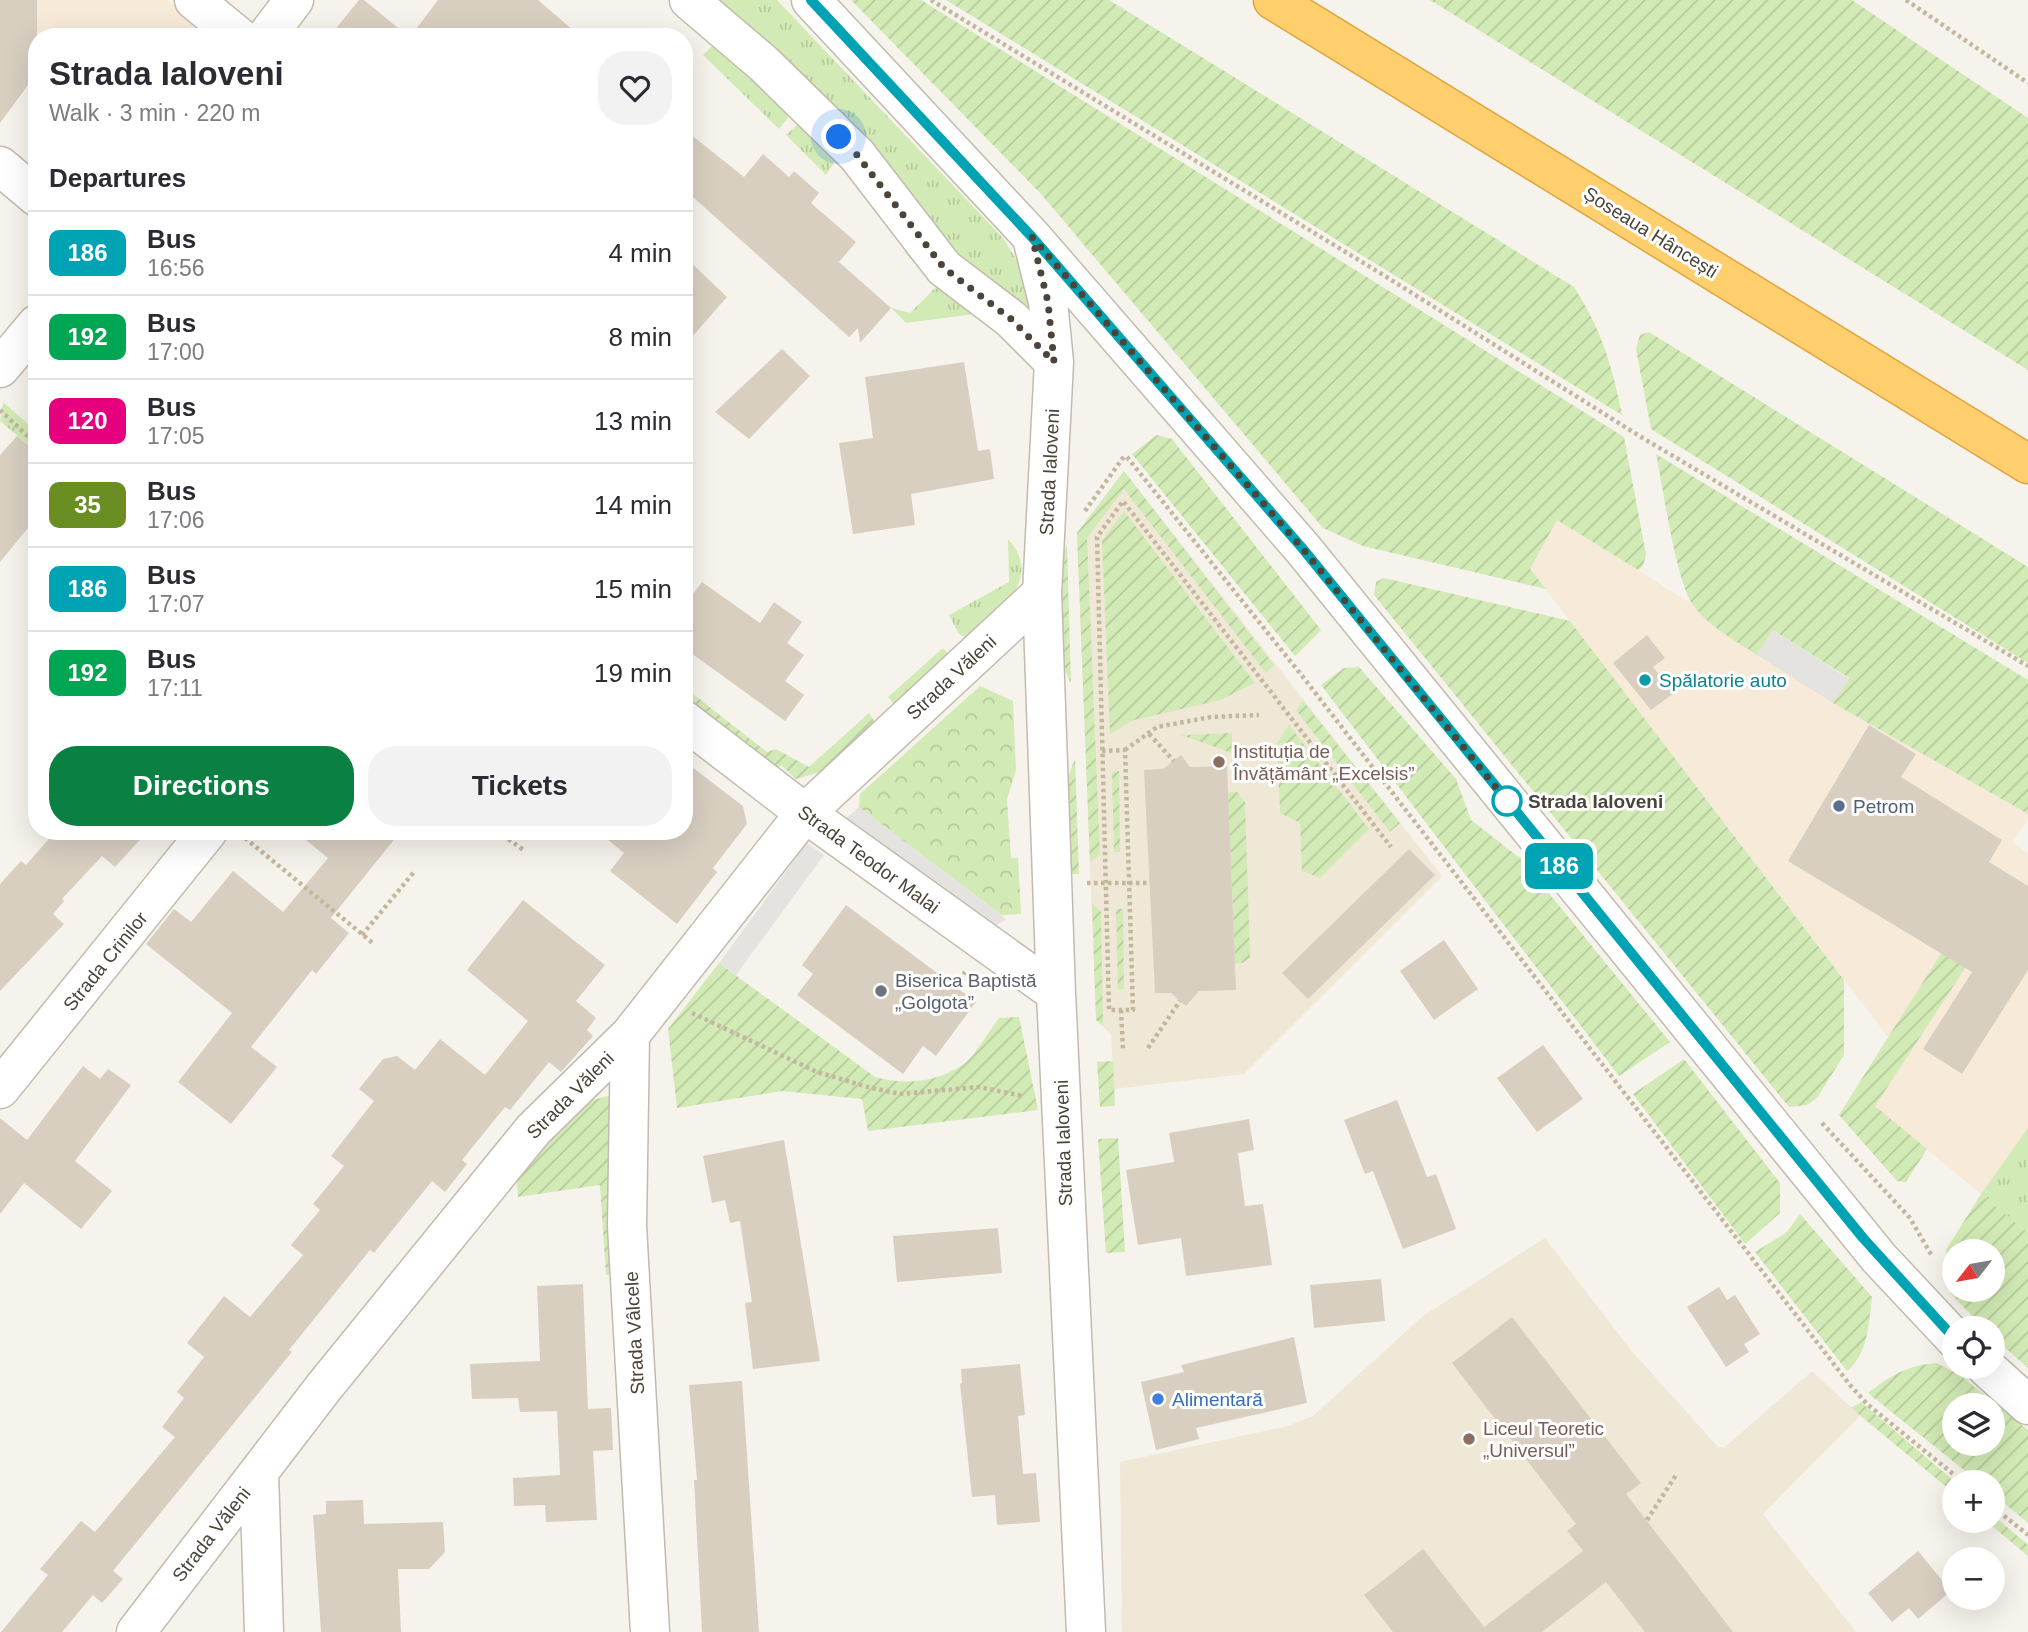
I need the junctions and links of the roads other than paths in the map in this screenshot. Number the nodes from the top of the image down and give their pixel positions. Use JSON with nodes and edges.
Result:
{"nodes":[{"id":1,"x":194,"y":0,"type":"edge"},
{"id":2,"x":294,"y":0,"type":"edge"},
{"id":3,"x":689,"y":0,"type":"edge"},
{"id":4,"x":811,"y":0,"type":"edge"},
{"id":5,"x":1273,"y":0,"type":"edge"},
{"id":6,"x":249,"y":28,"type":"edge"},
{"id":7,"x":269,"y":28,"type":"edge"},
{"id":8,"x":0,"y":166,"type":"edge"},
{"id":9,"x":28,"y":189,"type":"edge"},
{"id":10,"x":1032,"y":237,"type":"junction"},
{"id":11,"x":28,"y":335,"type":"edge"},
{"id":12,"x":1054,"y":362,"type":"junction"},
{"id":13,"x":0,"y":368,"type":"edge"},
{"id":14,"x":2028,"y":464,"type":"edge"},
{"id":15,"x":1042,"y":593,"type":"junction"},
{"id":16,"x":693,"y":727,"type":"edge"},
{"id":17,"x":805,"y":813,"type":"junction"},
{"id":18,"x":201,"y":840,"type":"edge"},
{"id":19,"x":1056,"y":993,"type":"junction"},
{"id":20,"x":631,"y":1035,"type":"junction"},
{"id":21,"x":0,"y":1089,"type":"edge"},
{"id":22,"x":1942,"y":1325,"type":"edge"},
{"id":23,"x":1999,"y":1379,"type":"edge"},
{"id":24,"x":2028,"y":1405,"type":"edge"},
{"id":25,"x":259,"y":1472,"type":"junction"},
{"id":26,"x":136,"y":1632,"type":"edge"},
{"id":27,"x":264,"y":1632,"type":"edge"},
{"id":28,"x":650,"y":1632,"type":"edge"},
{"id":29,"x":1086,"y":1632,"type":"edge"}],
"edges":[{"from":1,"to":6,"type":"street"},
{"from":2,"to":7,"type":"street"},
{"from":3,"to":12,"type":"street"},
{"from":4,"to":10,"type":"street"},
{"from":5,"to":14,"type":"highway","name":"Șoseaua Hâncești"},
{"from":8,"to":9,"type":"street"},
{"from":10,"to":12,"type":"street","name":"Strada Ialoveni"},
{"from":10,"to":22,"type":"street"},
{"from":11,"to":13,"type":"street"},
{"from":12,"to":15,"type":"street","name":"Strada Ialoveni"},
{"from":15,"to":17,"type":"street","name":"Strada Văleni"},
{"from":15,"to":19,"type":"street","name":"Strada Ialoveni"},
{"from":16,"to":17,"type":"street","name":"Strada Teodor Malai"},
{"from":17,"to":19,"type":"street","name":"Strada Teodor Malai"},
{"from":17,"to":20,"type":"street","name":"Strada Văleni"},
{"from":18,"to":21,"type":"street","name":"Strada Crinilor"},
{"from":19,"to":29,"type":"street","name":"Strada Ialoveni"},
{"from":20,"to":25,"type":"street","name":"Strada Văleni"},
{"from":20,"to":28,"type":"street","name":"Strada Vâlcele"},
{"from":23,"to":24,"type":"street"},
{"from":25,"to":26,"type":"street","name":"Strada Văleni"},
{"from":25,"to":27,"type":"street"}]}
